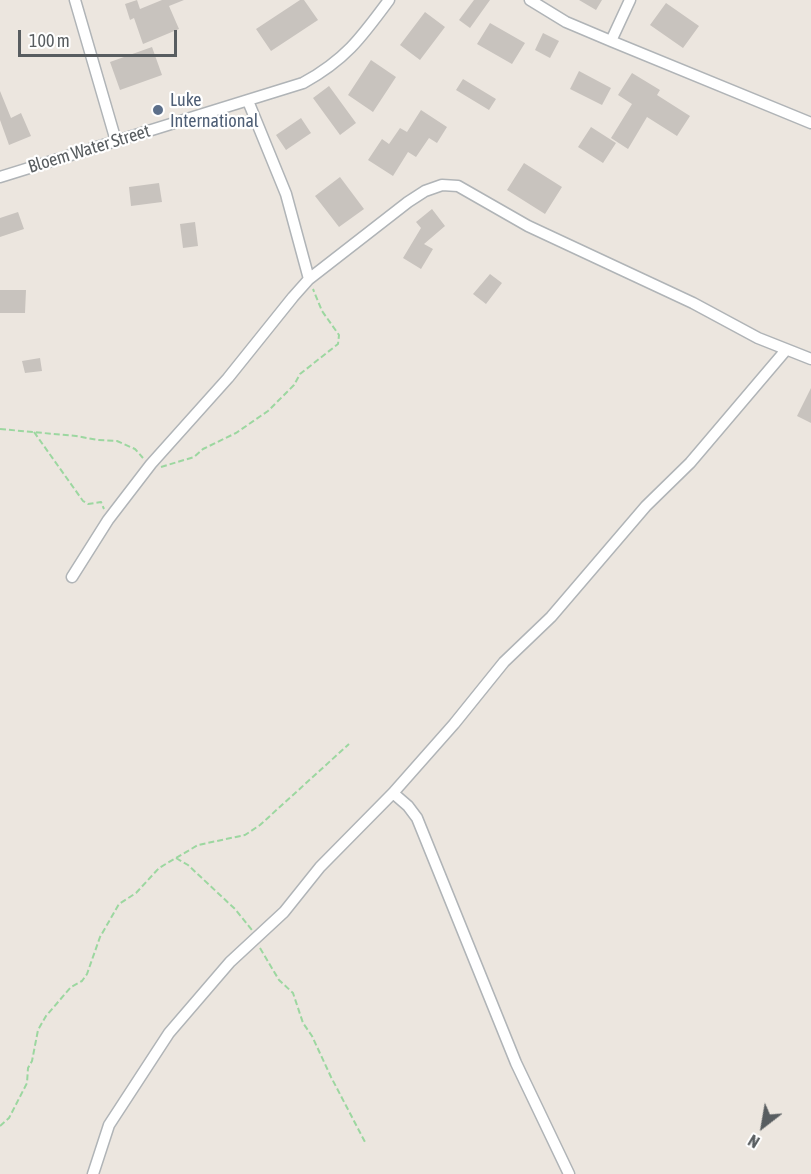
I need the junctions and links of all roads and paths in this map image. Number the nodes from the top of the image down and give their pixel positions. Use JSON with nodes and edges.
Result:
{"nodes":[{"id":1,"x":75,"y":0,"type":"edge"},
{"id":2,"x":389,"y":0,"type":"edge"},
{"id":3,"x":530,"y":0,"type":"edge"},
{"id":4,"x":630,"y":0,"type":"edge"},
{"id":5,"x":611,"y":41,"type":"junction"},
{"id":6,"x":248,"y":101,"type":"junction"},
{"id":7,"x":811,"y":123,"type":"edge"},
{"id":8,"x":116,"y":141,"type":"junction"},
{"id":9,"x":0,"y":177,"type":"edge"},
{"id":10,"x":309,"y":279,"type":"junction"},
{"id":11,"x":786,"y":350,"type":"junction"},
{"id":12,"x":811,"y":359,"type":"edge"},
{"id":13,"x":34,"y":432,"type":"dead end"},
{"id":14,"x":108,"y":520,"type":"junction"},
{"id":15,"x":72,"y":576,"type":"dead end"},
{"id":16,"x":349,"y":744,"type":"dead end"},
{"id":17,"x":393,"y":793,"type":"junction"},
{"id":18,"x":176,"y":858,"type":"junction"},
{"id":19,"x":255,"y":937,"type":"junction"},
{"id":20,"x":0,"y":1126,"type":"edge"},
{"id":21,"x":365,"y":1142,"type":"dead end"},
{"id":22,"x":93,"y":1174,"type":"edge"},
{"id":23,"x":569,"y":1174,"type":"edge"}],
"edges":[{"from":1,"to":8,"type":"street"},
{"from":2,"to":6,"type":"street","name":"Bloem Water Street"},
{"from":3,"to":5,"type":"street"},
{"from":4,"to":5,"type":"street"},
{"from":5,"to":7,"type":"street"},
{"from":6,"to":8,"type":"street","name":"Bloem Water Street"},
{"from":6,"to":10,"type":"street"},
{"from":8,"to":9,"type":"street","name":"Bloem Water Street"},
{"from":10,"to":11,"type":"street"},
{"from":10,"to":14,"type":"street"},
{"from":11,"to":12,"type":"street"},
{"from":11,"to":17,"type":"street"},
{"from":13,"to":14,"type":"path"},
{"from":14,"to":15,"type":"street"},
{"from":16,"to":18,"type":"path"},
{"from":17,"to":19,"type":"street"},
{"from":17,"to":23,"type":"street"},
{"from":18,"to":19,"type":"path"},
{"from":18,"to":20,"type":"path"},
{"from":19,"to":21,"type":"path"},
{"from":19,"to":22,"type":"street"}]}
